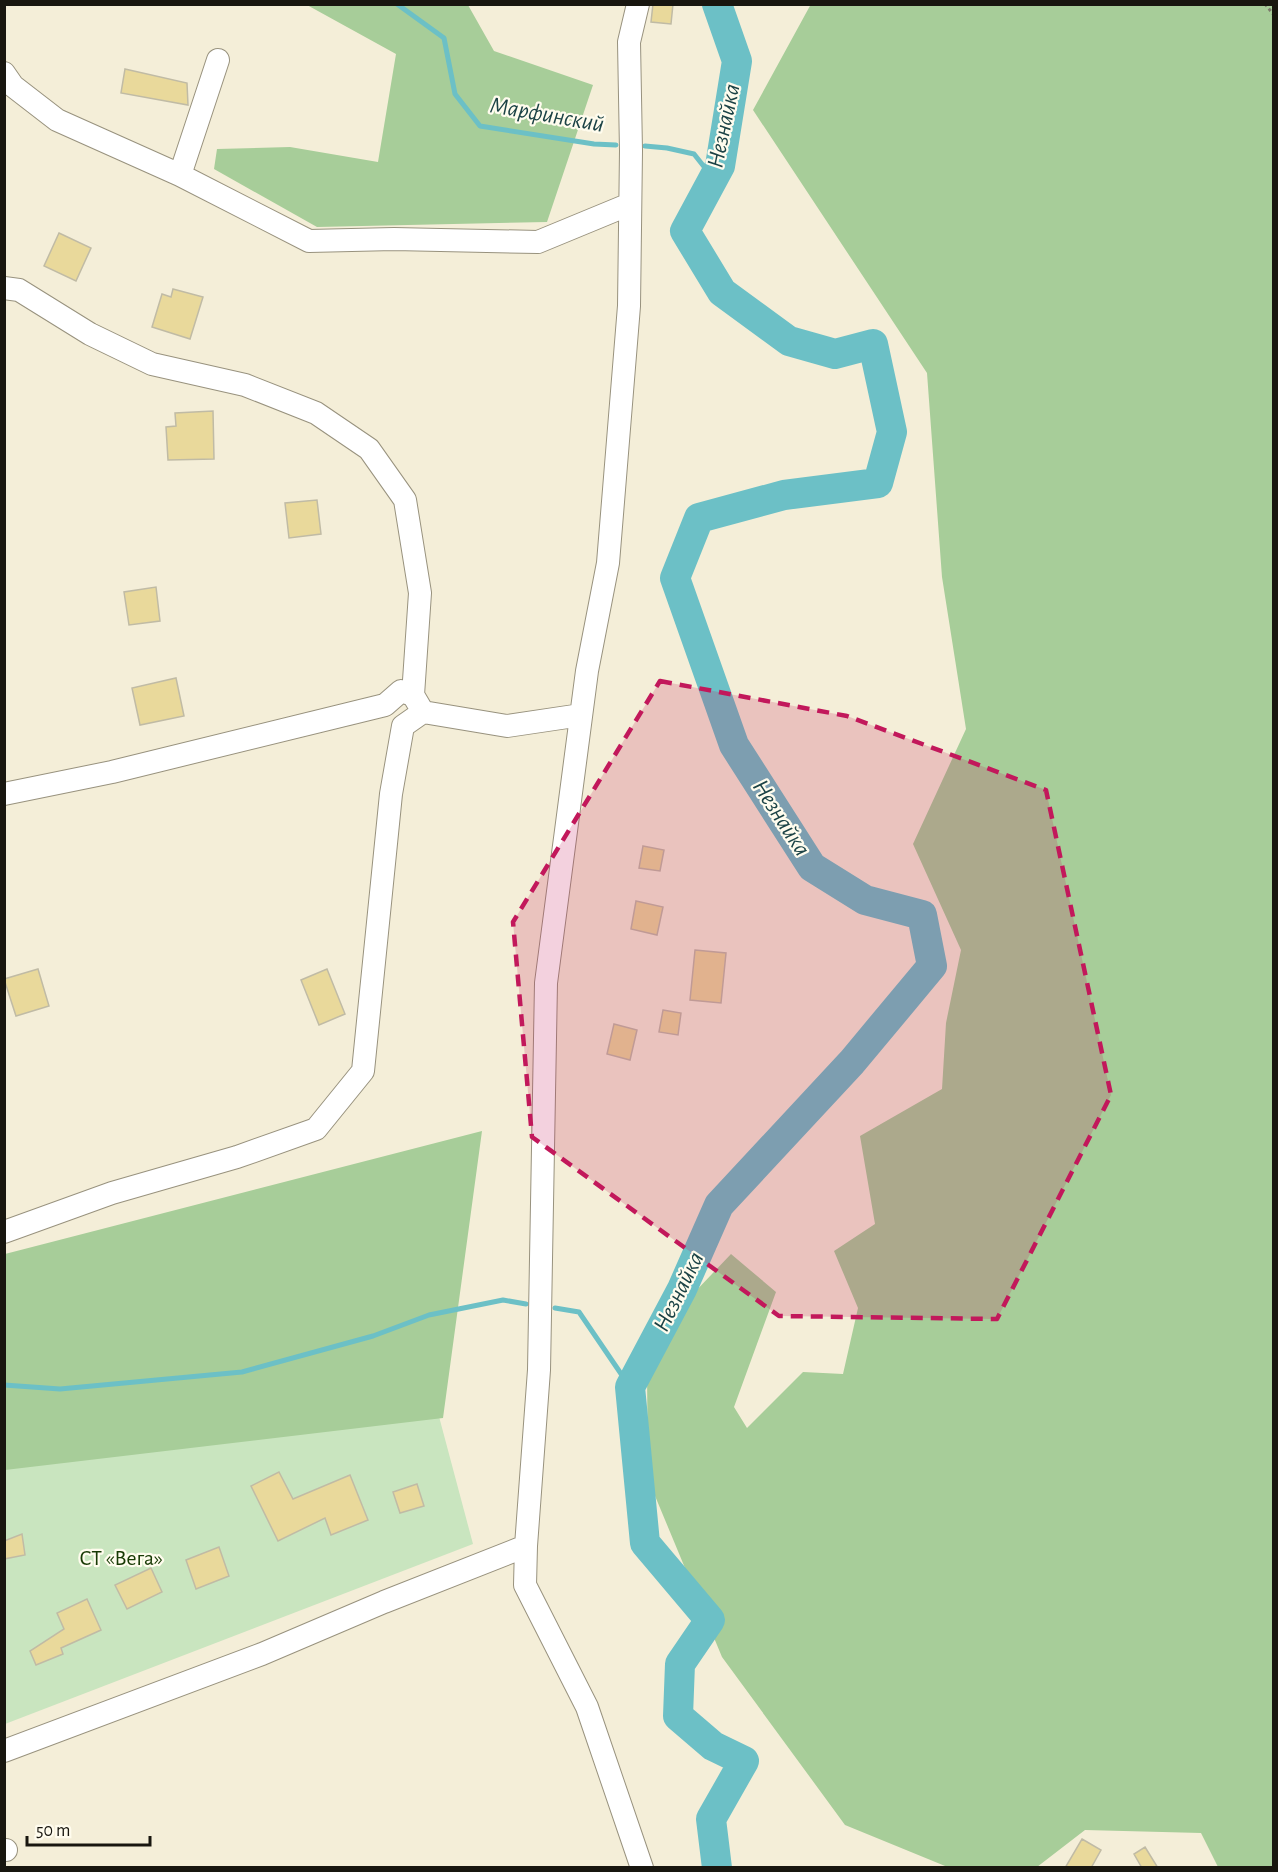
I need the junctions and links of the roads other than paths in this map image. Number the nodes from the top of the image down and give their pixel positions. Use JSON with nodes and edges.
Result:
{"nodes":[{"id":1,"x":638,"y":4,"type":"edge"},
{"id":2,"x":218,"y":60,"type":"dead end"},
{"id":3,"x":4,"y":73,"type":"edge"},
{"id":4,"x":180,"y":175,"type":"junction"},
{"id":5,"x":630,"y":204,"type":"junction"},
{"id":6,"x":4,"y":288,"type":"edge"},
{"id":7,"x":418,"y":704,"type":"junction"},
{"id":8,"x":581,"y":715,"type":"junction"},
{"id":9,"x":4,"y":794,"type":"edge"},
{"id":10,"x":4,"y":1232,"type":"edge"},
{"id":11,"x":526,"y":1546,"type":"junction"},
{"id":12,"x":4,"y":1751,"type":"edge"},
{"id":13,"x":642,"y":1868,"type":"edge"}],
"edges":[{"from":1,"to":5,"type":"street"},
{"from":2,"to":4,"type":"street"},
{"from":3,"to":4,"type":"street"},
{"from":4,"to":5,"type":"street"},
{"from":5,"to":8,"type":"street"},
{"from":6,"to":7,"type":"street"},
{"from":7,"to":8,"type":"street"},
{"from":7,"to":9,"type":"street"},
{"from":7,"to":10,"type":"street"},
{"from":8,"to":11,"type":"street"},
{"from":11,"to":12,"type":"street"},
{"from":11,"to":13,"type":"street"}]}
